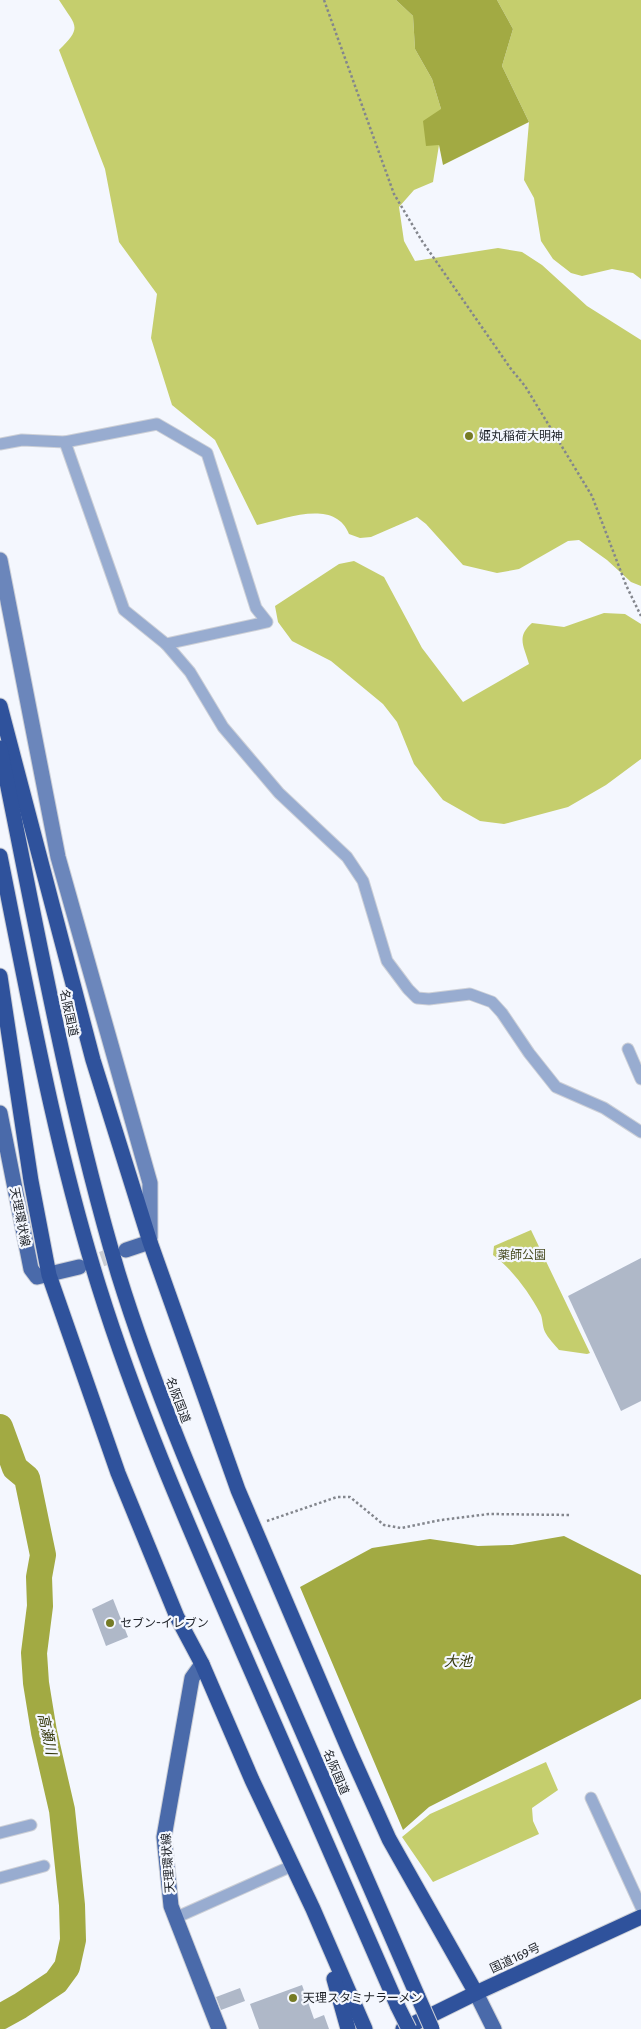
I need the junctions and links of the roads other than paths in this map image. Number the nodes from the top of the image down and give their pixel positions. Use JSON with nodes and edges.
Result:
{"nodes":[{"id":1,"x":65,"y":442,"type":"junction"},
{"id":2,"x":0,"y":444,"type":"edge"},
{"id":3,"x":0,"y":560,"type":"edge"},
{"id":4,"x":166,"y":644,"type":"junction"},
{"id":5,"x":0,"y":706,"type":"edge"},
{"id":6,"x":0,"y":748,"type":"edge"},
{"id":7,"x":0,"y":856,"type":"edge"},
{"id":8,"x":0,"y":976,"type":"edge"},
{"id":9,"x":628,"y":1049,"type":"dead end"},
{"id":10,"x":641,"y":1078,"type":"edge"},
{"id":11,"x":0,"y":1113,"type":"edge"},
{"id":12,"x":641,"y":1132,"type":"edge"},
{"id":13,"x":150,"y":1242,"type":"junction"},
{"id":14,"x":126,"y":1250,"type":"tunnel mouth"},
{"id":15,"x":79,"y":1267,"type":"tunnel mouth"},
{"id":16,"x":50,"y":1275,"type":"junction"},
{"id":17,"x":202,"y":1664,"type":"junction"},
{"id":18,"x":591,"y":1798,"type":"dead end"},
{"id":19,"x":31,"y":1825,"type":"dead end"},
{"id":20,"x":0,"y":1833,"type":"edge"},
{"id":21,"x":294,"y":1865,"type":"junction"},
{"id":22,"x":44,"y":1866,"type":"dead end"},
{"id":23,"x":0,"y":1878,"type":"edge"},
{"id":24,"x":641,"y":1907,"type":"edge"},
{"id":25,"x":641,"y":1917,"type":"edge"},
{"id":26,"x":176,"y":1918,"type":"junction"},
{"id":27,"x":319,"y":1922,"type":"junction"},
{"id":28,"x":476,"y":1992,"type":"junction"},
{"id":29,"x":219,"y":2029,"type":"edge"},
{"id":30,"x":348,"y":2029,"type":"edge"},
{"id":31,"x":365,"y":2029,"type":"edge"},
{"id":32,"x":403,"y":2029,"type":"edge"},
{"id":33,"x":409,"y":2029,"type":"edge"},
{"id":34,"x":432,"y":2029,"type":"edge"},
{"id":35,"x":494,"y":2029,"type":"edge"}],
"edges":[{"from":1,"to":2,"type":"street"},
{"from":1,"to":4,"type":"street"},
{"from":1,"to":4,"type":"street"},
{"from":3,"to":13,"type":"street"},
{"from":4,"to":12,"type":"street"},
{"from":5,"to":13,"type":"highway"},
{"from":6,"to":34,"type":"highway","name":"名阪国道","bridge":true},
{"from":7,"to":33,"type":"highway","bridge":true},
{"from":8,"to":16,"type":"highway"},
{"from":9,"to":10,"type":"street"},
{"from":11,"to":16,"type":"main road","name":"天理環状線"},
{"from":13,"to":14,"type":"main road"},
{"from":13,"to":28,"type":"highway"},
{"from":15,"to":16,"type":"main road"},
{"from":16,"to":17,"type":"highway"},
{"from":17,"to":21,"type":"highway"},
{"from":17,"to":26,"type":"main road","name":"天理環状線"},
{"from":18,"to":24,"type":"street"},
{"from":19,"to":20,"type":"street"},
{"from":21,"to":26,"type":"street"},
{"from":21,"to":27,"type":"highway"},
{"from":22,"to":23,"type":"street"},
{"from":25,"to":28,"type":"highway","name":"国道169号"},
{"from":26,"to":29,"type":"main road","name":"天理環状線"},
{"from":27,"to":30,"type":"highway"},
{"from":27,"to":31,"type":"highway"},
{"from":28,"to":32,"type":"highway","name":"国道169号"},
{"from":28,"to":35,"type":"main road"}]}
